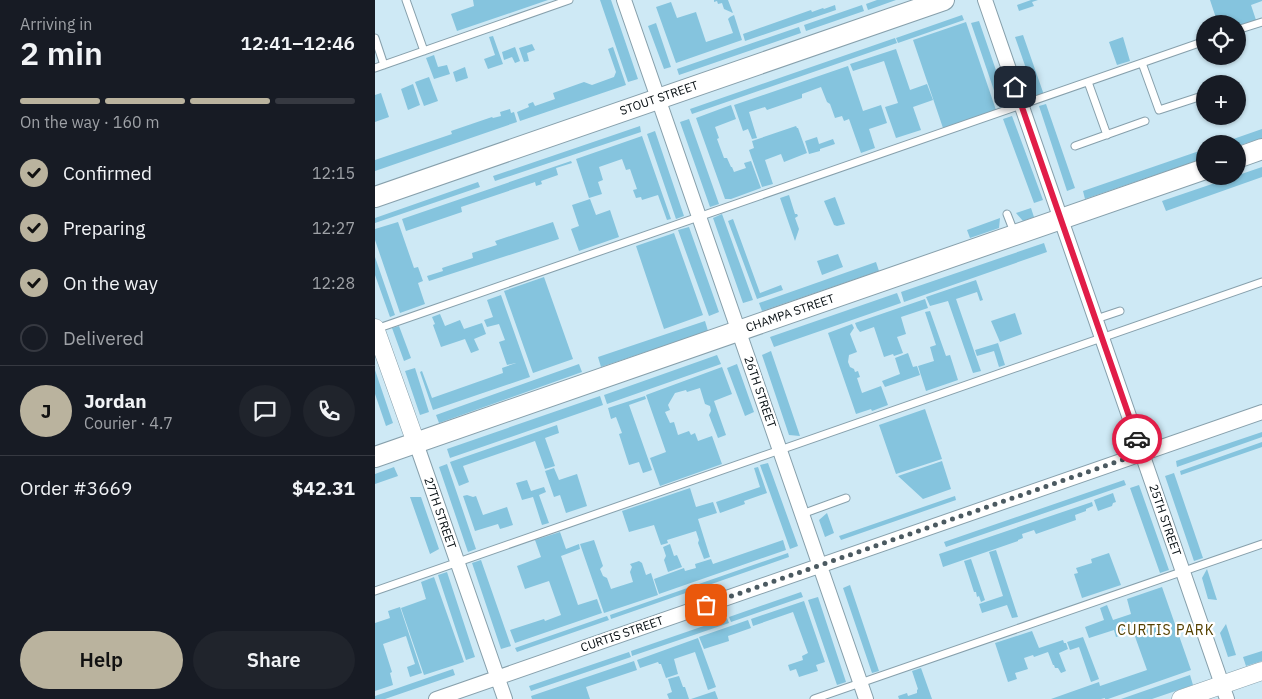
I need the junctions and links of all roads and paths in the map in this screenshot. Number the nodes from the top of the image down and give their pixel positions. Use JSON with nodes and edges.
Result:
{"nodes":[{"id":1,"x":406,"y":0,"type":"edge"},
{"id":2,"x":569,"y":0,"type":"edge"},
{"id":3,"x":624,"y":0,"type":"edge"},
{"id":4,"x":944,"y":0,"type":"edge"},
{"id":5,"x":985,"y":0,"type":"edge"},
{"id":6,"x":1262,"y":22,"type":"edge"},
{"id":7,"x":1246,"y":27,"type":"edge"},
{"id":8,"x":375,"y":38,"type":"edge"},
{"id":9,"x":1196,"y":44,"type":"edge"},
{"id":10,"x":424,"y":51,"type":"junction"},
{"id":11,"x":1142,"y":63,"type":"junction"},
{"id":12,"x":384,"y":65,"type":"junction"},
{"id":13,"x":375,"y":68,"type":"edge"},
{"id":14,"x":1088,"y":82,"type":"junction"},
{"id":15,"x":1196,"y":98,"type":"edge"},
{"id":16,"x":658,"y":99,"type":"junction"},
{"id":17,"x":1021,"y":105,"type":"junction"},
{"id":18,"x":1145,"y":121,"type":"dead end"},
{"id":19,"x":1107,"y":135,"type":"junction"},
{"id":20,"x":1075,"y":146,"type":"dead end"},
{"id":21,"x":1262,"y":149,"type":"edge"},
{"id":22,"x":1246,"y":155,"type":"edge"},
{"id":23,"x":1196,"y":172,"type":"edge"},
{"id":24,"x":375,"y":197,"type":"edge"},
{"id":25,"x":1007,"y":214,"type":"dead end"},
{"id":26,"x":699,"y":217,"type":"junction"},
{"id":27,"x":1061,"y":219,"type":"junction"},
{"id":28,"x":1015,"y":235,"type":"junction"},
{"id":29,"x":1262,"y":282,"type":"edge"},
{"id":30,"x":1121,"y":311,"type":"dead end"},
{"id":31,"x":1096,"y":319,"type":"junction"},
{"id":32,"x":375,"y":329,"type":"edge"},
{"id":33,"x":739,"y":331,"type":"junction"},
{"id":34,"x":1102,"y":337,"type":"junction"},
{"id":35,"x":1262,"y":412,"type":"edge"},
{"id":36,"x":416,"y":443,"type":"junction"},
{"id":37,"x":780,"y":449,"type":"junction"},
{"id":38,"x":1142,"y":453,"type":"junction"},
{"id":39,"x":375,"y":457,"type":"edge"},
{"id":40,"x":846,"y":498,"type":"dead end"},
{"id":41,"x":802,"y":514,"type":"junction"},
{"id":42,"x":1262,"y":544,"type":"edge"},
{"id":43,"x":457,"y":562,"type":"junction"},
{"id":44,"x":820,"y":565,"type":"junction"},
{"id":45,"x":1183,"y":571,"type":"junction"},
{"id":46,"x":375,"y":590,"type":"edge"},
{"id":47,"x":1262,"y":671,"type":"edge"},
{"id":48,"x":497,"y":678,"type":"junction"},
{"id":49,"x":861,"y":683,"type":"junction"},
{"id":50,"x":1225,"y":692,"type":"edge"},
{"id":51,"x":436,"y":699,"type":"edge"},
{"id":52,"x":505,"y":699,"type":"edge"},
{"id":53,"x":814,"y":699,"type":"edge"},
{"id":54,"x":866,"y":699,"type":"edge"},
{"id":55,"x":1181,"y":699,"type":"edge"}],
"edges":[{"from":1,"to":10,"type":"lane"},
{"from":2,"to":10,"type":"lane"},
{"from":3,"to":16,"type":"street","name":"26TH STREET"},
{"from":4,"to":16,"type":"main road","name":"STOUT STREET"},
{"from":5,"to":17,"type":"street","name":"25TH STREET"},
{"from":6,"to":7,"type":"lane"},
{"from":8,"to":12,"type":"lane"},
{"from":9,"to":11,"type":"lane"},
{"from":10,"to":12,"type":"lane"},
{"from":11,"to":14,"type":"lane"},
{"from":11,"to":15,"type":"lane"},
{"from":12,"to":13,"type":"lane"},
{"from":14,"to":17,"type":"lane"},
{"from":14,"to":19,"type":"lane"},
{"from":16,"to":24,"type":"main road","name":"STOUT STREET"},
{"from":16,"to":26,"type":"street","name":"26TH STREET"},
{"from":17,"to":26,"type":"lane"},
{"from":17,"to":27,"type":"street","name":"25TH STREET"},
{"from":18,"to":19,"type":"lane"},
{"from":19,"to":20,"type":"lane"},
{"from":21,"to":22,"type":"main road"},
{"from":23,"to":27,"type":"main road","name":"CHAMPA STREET"},
{"from":25,"to":28,"type":"lane"},
{"from":26,"to":32,"type":"lane"},
{"from":26,"to":33,"type":"street","name":"26TH STREET"},
{"from":27,"to":28,"type":"main road","name":"CHAMPA STREET"},
{"from":27,"to":31,"type":"street","name":"25TH STREET"},
{"from":28,"to":33,"type":"main road","name":"CHAMPA STREET"},
{"from":29,"to":34,"type":"lane"},
{"from":30,"to":31,"type":"lane"},
{"from":31,"to":34,"type":"street","name":"25TH STREET"},
{"from":32,"to":36,"type":"street","name":"27TH STREET"},
{"from":33,"to":36,"type":"main road","name":"CHAMPA STREET"},
{"from":33,"to":37,"type":"street","name":"26TH STREET"},
{"from":34,"to":37,"type":"lane"},
{"from":34,"to":38,"type":"street","name":"25TH STREET"},
{"from":35,"to":38,"type":"street","name":"CURTIS STREET"},
{"from":36,"to":39,"type":"main road","name":"CHAMPA STREET"},
{"from":36,"to":43,"type":"street","name":"27TH STREET"},
{"from":37,"to":41,"type":"street","name":"26TH STREET"},
{"from":37,"to":43,"type":"lane"},
{"from":38,"to":44,"type":"street","name":"CURTIS STREET"},
{"from":38,"to":45,"type":"street","name":"25TH STREET"},
{"from":40,"to":41,"type":"lane"},
{"from":41,"to":44,"type":"street","name":"26TH STREET"},
{"from":42,"to":45,"type":"lane"},
{"from":43,"to":46,"type":"lane"},
{"from":43,"to":48,"type":"street","name":"27TH STREET"},
{"from":44,"to":48,"type":"street","name":"CURTIS STREET"},
{"from":44,"to":49,"type":"street","name":"26TH STREET"},
{"from":45,"to":49,"type":"lane"},
{"from":45,"to":50,"type":"street","name":"25TH STREET"},
{"from":47,"to":50,"type":"street"},
{"from":48,"to":51,"type":"street","name":"CURTIS STREET"},
{"from":48,"to":52,"type":"street","name":"27TH STREET"},
{"from":49,"to":53,"type":"lane"},
{"from":49,"to":54,"type":"street","name":"26TH STREET"},
{"from":50,"to":55,"type":"street"}]}
